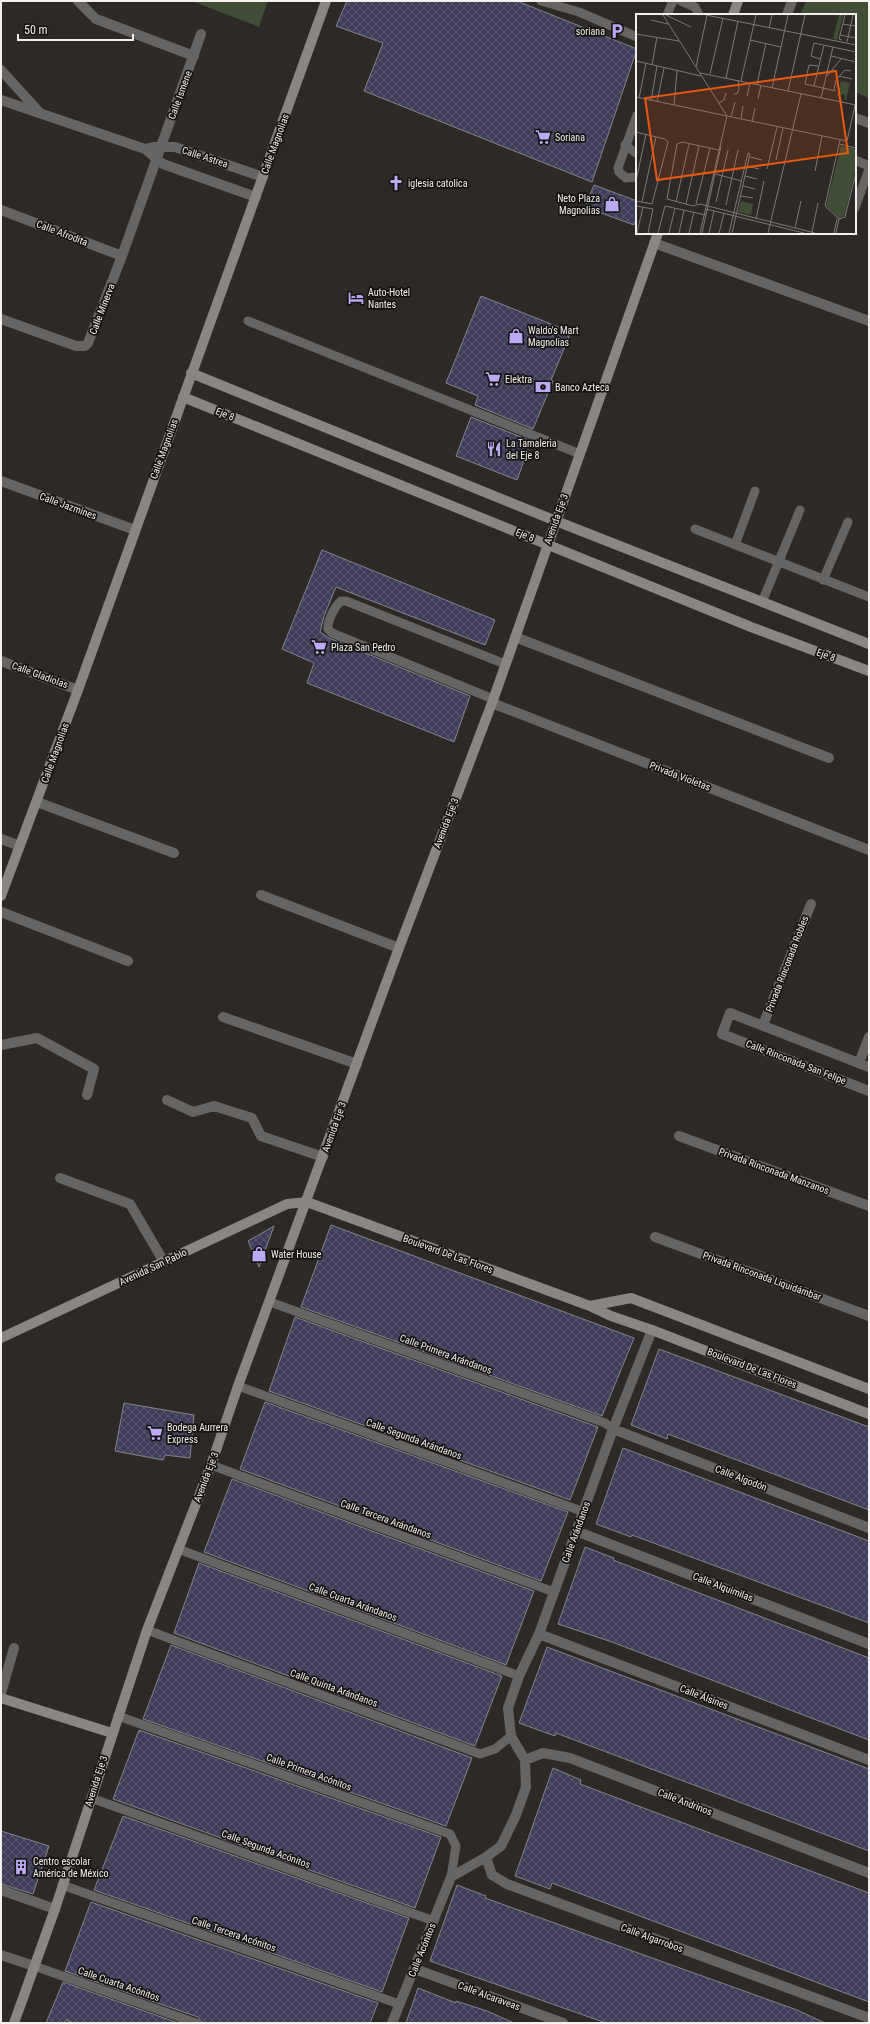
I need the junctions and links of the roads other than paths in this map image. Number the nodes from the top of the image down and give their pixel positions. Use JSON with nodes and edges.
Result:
{"nodes":[{"id":1,"x":78,"y":1,"type":"edge"},
{"id":2,"x":326,"y":1,"type":"edge"},
{"id":3,"x":541,"y":1,"type":"edge"},
{"id":4,"x":672,"y":1,"type":"edge"},
{"id":5,"x":681,"y":1,"type":"edge"},
{"id":6,"x":738,"y":1,"type":"edge"},
{"id":7,"x":792,"y":1,"type":"edge"},
{"id":8,"x":667,"y":14,"type":"edge"},
{"id":9,"x":698,"y":14,"type":"edge"},
{"id":10,"x":733,"y":14,"type":"edge"},
{"id":11,"x":787,"y":14,"type":"edge"},
{"id":12,"x":201,"y":34,"type":"dead end"},
{"id":13,"x":636,"y":37,"type":"edge"},
{"id":14,"x":194,"y":56,"type":"junction"},
{"id":15,"x":1,"y":70,"type":"edge"},
{"id":16,"x":1,"y":100,"type":"edge"},
{"id":17,"x":41,"y":114,"type":"junction"},
{"id":18,"x":636,"y":118,"type":"edge"},
{"id":19,"x":856,"y":118,"type":"edge"},
{"id":20,"x":869,"y":123,"type":"edge"},
{"id":21,"x":625,"y":145,"type":"junction"},
{"id":22,"x":161,"y":146,"type":"junction"},
{"id":23,"x":146,"y":149,"type":"junction"},
{"id":24,"x":636,"y":153,"type":"edge"},
{"id":25,"x":157,"y":160,"type":"junction"},
{"id":26,"x":856,"y":160,"type":"edge"},
{"id":27,"x":869,"y":166,"type":"edge"},
{"id":28,"x":869,"y":169,"type":"edge"},
{"id":29,"x":263,"y":177,"type":"junction"},
{"id":30,"x":636,"y":177,"type":"edge"},
{"id":31,"x":256,"y":197,"type":"junction"},
{"id":32,"x":856,"y":205,"type":"edge"},
{"id":33,"x":1,"y":210,"type":"edge"},
{"id":34,"x":656,"y":238,"type":"edge"},
{"id":35,"x":122,"y":256,"type":"junction"},
{"id":36,"x":1,"y":319,"type":"edge"},
{"id":37,"x":248,"y":321,"type":"dead end"},
{"id":38,"x":869,"y":321,"type":"edge"},
{"id":39,"x":191,"y":373,"type":"junction"},
{"id":40,"x":183,"y":397,"type":"junction"},
{"id":41,"x":580,"y":454,"type":"junction"},
{"id":42,"x":1,"y":481,"type":"edge"},
{"id":43,"x":755,"y":491,"type":"dead end"},
{"id":44,"x":800,"y":510,"type":"dead end"},
{"id":45,"x":556,"y":521,"type":"junction"},
{"id":46,"x":848,"y":522,"type":"dead end"},
{"id":47,"x":695,"y":529,"type":"dead end"},
{"id":48,"x":135,"y":530,"type":"junction"},
{"id":49,"x":547,"y":544,"type":"junction"},
{"id":50,"x":735,"y":545,"type":"junction"},
{"id":51,"x":778,"y":563,"type":"junction"},
{"id":52,"x":823,"y":580,"type":"junction"},
{"id":53,"x":869,"y":598,"type":"edge"},
{"id":54,"x":762,"y":602,"type":"junction"},
{"id":55,"x":515,"y":637,"type":"junction"},
{"id":56,"x":869,"y":644,"type":"edge"},
{"id":57,"x":1,"y":661,"type":"edge"},
{"id":58,"x":506,"y":664,"type":"junction"},
{"id":59,"x":869,"y":671,"type":"edge"},
{"id":60,"x":78,"y":690,"type":"junction"},
{"id":61,"x":492,"y":701,"type":"junction"},
{"id":62,"x":829,"y":758,"type":"dead end"},
{"id":63,"x":37,"y":802,"type":"junction"},
{"id":64,"x":1,"y":839,"type":"edge"},
{"id":65,"x":20,"y":846,"type":"junction"},
{"id":66,"x":869,"y":850,"type":"edge"},
{"id":67,"x":174,"y":853,"type":"dead end"},
{"id":68,"x":261,"y":895,"type":"dead end"},
{"id":69,"x":1,"y":896,"type":"edge"},
{"id":70,"x":811,"y":904,"type":"dead end"},
{"id":71,"x":1,"y":912,"type":"edge"},
{"id":72,"x":399,"y":948,"type":"junction"},
{"id":73,"x":128,"y":961,"type":"dead end"},
{"id":74,"x":222,"y":1017,"type":"dead end"},
{"id":75,"x":763,"y":1025,"type":"junction"},
{"id":76,"x":869,"y":1037,"type":"edge"},
{"id":77,"x":1,"y":1046,"type":"edge"},
{"id":78,"x":858,"y":1062,"type":"junction"},
{"id":79,"x":357,"y":1064,"type":"junction"},
{"id":80,"x":869,"y":1067,"type":"edge"},
{"id":81,"x":869,"y":1091,"type":"edge"},
{"id":82,"x":87,"y":1095,"type":"dead end"},
{"id":83,"x":167,"y":1100,"type":"dead end"},
{"id":84,"x":679,"y":1136,"type":"dead end"},
{"id":85,"x":323,"y":1157,"type":"junction"},
{"id":86,"x":60,"y":1178,"type":"dead end"},
{"id":87,"x":307,"y":1202,"type":"junction"},
{"id":88,"x":869,"y":1206,"type":"edge"},
{"id":89,"x":655,"y":1237,"type":"dead end"},
{"id":90,"x":164,"y":1262,"type":"junction"},
{"id":91,"x":270,"y":1302,"type":"junction"},
{"id":92,"x":590,"y":1306,"type":"junction"},
{"id":93,"x":869,"y":1316,"type":"edge"},
{"id":94,"x":652,"y":1330,"type":"junction"},
{"id":95,"x":1,"y":1338,"type":"edge"},
{"id":96,"x":238,"y":1386,"type":"junction"},
{"id":97,"x":869,"y":1389,"type":"edge"},
{"id":98,"x":869,"y":1414,"type":"edge"},
{"id":99,"x":614,"y":1429,"type":"junction"},
{"id":100,"x":211,"y":1465,"type":"junction"},
{"id":101,"x":584,"y":1512,"type":"junction"},
{"id":102,"x":869,"y":1528,"type":"edge"},
{"id":103,"x":576,"y":1531,"type":"junction"},
{"id":104,"x":178,"y":1549,"type":"junction"},
{"id":105,"x":554,"y":1592,"type":"junction"},
{"id":106,"x":147,"y":1630,"type":"junction"},
{"id":107,"x":539,"y":1634,"type":"junction"},
{"id":108,"x":869,"y":1644,"type":"edge"},
{"id":109,"x":14,"y":1648,"type":"dead end"},
{"id":110,"x":519,"y":1676,"type":"junction"},
{"id":111,"x":1,"y":1693,"type":"edge"},
{"id":112,"x":1,"y":1698,"type":"edge"},
{"id":113,"x":118,"y":1716,"type":"junction"},
{"id":114,"x":112,"y":1733,"type":"junction"},
{"id":115,"x":511,"y":1736,"type":"junction"},
{"id":116,"x":525,"y":1760,"type":"junction"},
{"id":117,"x":869,"y":1760,"type":"edge"},
{"id":118,"x":91,"y":1798,"type":"junction"},
{"id":119,"x":486,"y":1857,"type":"junction"},
{"id":120,"x":869,"y":1873,"type":"edge"},
{"id":121,"x":451,"y":1877,"type":"junction"},
{"id":122,"x":62,"y":1885,"type":"junction"},
{"id":123,"x":1,"y":1890,"type":"edge"},
{"id":124,"x":55,"y":1908,"type":"junction"},
{"id":125,"x":434,"y":1922,"type":"junction"},
{"id":126,"x":1,"y":1955,"type":"edge"},
{"id":127,"x":34,"y":1966,"type":"junction"},
{"id":128,"x":415,"y":1969,"type":"junction"},
{"id":129,"x":399,"y":2004,"type":"junction"},
{"id":130,"x":869,"y":2018,"type":"edge"},
{"id":131,"x":14,"y":2023,"type":"edge"},
{"id":132,"x":196,"y":2023,"type":"edge"},
{"id":133,"x":392,"y":2023,"type":"edge"},
{"id":134,"x":563,"y":2023,"type":"edge"}],
"edges":[{"from":1,"to":14,"type":"street"},
{"from":2,"to":29,"type":"main road","name":"Calle Magnolias"},
{"from":3,"to":13,"type":"lane"},
{"from":4,"to":8,"type":"lane"},
{"from":5,"to":9,"type":"lane"},
{"from":6,"to":10,"type":"main road"},
{"from":7,"to":11,"type":"street"},
{"from":12,"to":14,"type":"street","name":"Calle Ismene"},
{"from":14,"to":22,"type":"street","name":"Calle Ismene"},
{"from":15,"to":17,"type":"street","name":"Calle Astrea"},
{"from":16,"to":17,"type":"street","name":"Calle Astrea"},
{"from":17,"to":23,"type":"street","name":"Calle Astrea"},
{"from":18,"to":21,"type":"lane"},
{"from":19,"to":20,"type":"street"},
{"from":21,"to":24,"type":"lane"},
{"from":21,"to":30,"type":"lane"},
{"from":22,"to":23,"type":"street","name":"Calle Astrea"},
{"from":22,"to":25,"type":"street","name":"Calle Ismene"},
{"from":22,"to":29,"type":"street","name":"Calle Astrea"},
{"from":23,"to":25,"type":"street","name":"Calle Astrea"},
{"from":25,"to":31,"type":"street","name":"Calle Astrea"},
{"from":25,"to":35,"type":"street","name":"Calle Ismene"},
{"from":26,"to":27,"type":"lane"},
{"from":28,"to":32,"type":"lane"},
{"from":29,"to":31,"type":"main road","name":"Calle Magnolias"},
{"from":31,"to":39,"type":"main road","name":"Calle Magnolias"},
{"from":33,"to":35,"type":"street","name":"Calle Afrodita"},
{"from":34,"to":38,"type":"street"},
{"from":34,"to":41,"type":"main road","name":"Avenida Eje 3"},
{"from":35,"to":36,"type":"street","name":"Calle Minerva"},
{"from":37,"to":41,"type":"lane"},
{"from":39,"to":40,"type":"main road","name":"Calle Magnolias"},
{"from":39,"to":45,"type":"main road"},
{"from":40,"to":48,"type":"main road","name":"Calle Magnolias"},
{"from":40,"to":49,"type":"main road","name":"Eje 8"},
{"from":41,"to":45,"type":"main road","name":"Avenida Eje 3"},
{"from":42,"to":48,"type":"street","name":"Calle Jazmines"},
{"from":43,"to":50,"type":"lane"},
{"from":44,"to":51,"type":"lane"},
{"from":45,"to":49,"type":"main road","name":"Avenida Eje 3"},
{"from":45,"to":54,"type":"main road"},
{"from":46,"to":52,"type":"lane"},
{"from":47,"to":50,"type":"lane"},
{"from":48,"to":60,"type":"main road","name":"Calle Magnolias"},
{"from":49,"to":55,"type":"main road","name":"Avenida Eje 3"},
{"from":49,"to":59,"type":"main road","name":"Eje 8"},
{"from":50,"to":51,"type":"lane"},
{"from":51,"to":52,"type":"lane"},
{"from":51,"to":54,"type":"lane"},
{"from":52,"to":53,"type":"lane"},
{"from":54,"to":56,"type":"main road"},
{"from":55,"to":58,"type":"main road","name":"Avenida Eje 3"},
{"from":55,"to":62,"type":"street"},
{"from":57,"to":60,"type":"street","name":"Calle Gladiolas"},
{"from":58,"to":61,"type":"main road","name":"Avenida Eje 3"},
{"from":58,"to":61,"type":"lane"},
{"from":60,"to":63,"type":"main road","name":"Calle Magnolias"},
{"from":61,"to":66,"type":"street","name":"Privada Violetas"},
{"from":61,"to":72,"type":"main road","name":"Avenida Eje 3"},
{"from":63,"to":65,"type":"main road","name":"Calle Magnolias"},
{"from":63,"to":67,"type":"street"},
{"from":64,"to":65,"type":"street"},
{"from":65,"to":69,"type":"main road","name":"Calle Magnolias"},
{"from":68,"to":72,"type":"street"},
{"from":70,"to":75,"type":"street","name":"Privada Rinconada Robles"},
{"from":71,"to":73,"type":"street"},
{"from":72,"to":79,"type":"main road","name":"Avenida Eje 3"},
{"from":74,"to":79,"type":"street"},
{"from":75,"to":78,"type":"street"},
{"from":75,"to":81,"type":"street","name":"Calle Rinconada San Felipe"},
{"from":76,"to":78,"type":"street"},
{"from":77,"to":82,"type":"street"},
{"from":78,"to":80,"type":"street"},
{"from":79,"to":85,"type":"main road","name":"Avenida Eje 3"},
{"from":83,"to":85,"type":"street"},
{"from":84,"to":88,"type":"street","name":"Privada Rinconada Manzanos"},
{"from":85,"to":87,"type":"main road","name":"Avenida Eje 3"},
{"from":86,"to":90,"type":"street"},
{"from":87,"to":90,"type":"main road","name":"Avenida San Pablo"},
{"from":87,"to":91,"type":"main road","name":"Avenida Eje 3"},
{"from":87,"to":92,"type":"main road","name":"Boulevard De Las Flores"},
{"from":89,"to":93,"type":"street","name":"Privada Rinconada Liquidámbar"},
{"from":90,"to":95,"type":"main road","name":"Avenida San Pablo"},
{"from":91,"to":96,"type":"main road","name":"Avenida Eje 3"},
{"from":91,"to":99,"type":"lane","name":"Calle Primera Arándanos"},
{"from":92,"to":94,"type":"main road","name":"Boulevard De Las Flores"},
{"from":92,"to":97,"type":"main road"},
{"from":94,"to":98,"type":"main road","name":"Boulevard De Las Flores"},
{"from":94,"to":99,"type":"street","name":"Calle Arándanos"},
{"from":96,"to":100,"type":"main road","name":"Avenida Eje 3"},
{"from":96,"to":101,"type":"lane","name":"Calle Segunda Arándanos"},
{"from":99,"to":101,"type":"street","name":"Calle Arándanos"},
{"from":99,"to":102,"type":"street","name":"Calle Algodón"},
{"from":100,"to":104,"type":"main road","name":"Avenida Eje 3"},
{"from":100,"to":105,"type":"lane","name":"Calle Tercera Arándanos"},
{"from":101,"to":103,"type":"street","name":"Calle Arándanos"},
{"from":103,"to":105,"type":"street","name":"Calle Arándanos"},
{"from":103,"to":108,"type":"street","name":"Calle Alquimilas"},
{"from":104,"to":106,"type":"main road","name":"Avenida Eje 3"},
{"from":104,"to":110,"type":"lane","name":"Calle Cuarta Arándanos"},
{"from":105,"to":107,"type":"street","name":"Calle Arándanos"},
{"from":106,"to":113,"type":"main road","name":"Avenida Eje 3"},
{"from":106,"to":115,"type":"lane","name":"Calle Quinta Arándanos"},
{"from":107,"to":110,"type":"street","name":"Calle Arándanos"},
{"from":107,"to":117,"type":"street","name":"Calle Álsines"},
{"from":109,"to":111,"type":"street"},
{"from":110,"to":115,"type":"street","name":"Calle Arándanos"},
{"from":112,"to":114,"type":"main road"},
{"from":113,"to":114,"type":"main road","name":"Avenida Eje 3"},
{"from":113,"to":121,"type":"lane","name":"Calle Primera Acónitos"},
{"from":114,"to":118,"type":"main road","name":"Avenida Eje 3"},
{"from":115,"to":116,"type":"street"},
{"from":116,"to":119,"type":"street"},
{"from":116,"to":120,"type":"street","name":"Calle Andrinos"},
{"from":118,"to":122,"type":"main road","name":"Avenida Eje 3"},
{"from":118,"to":125,"type":"lane","name":"Calle Segunda Acónitos"},
{"from":119,"to":121,"type":"street"},
{"from":119,"to":130,"type":"street","name":"Calle Algarrobos"},
{"from":121,"to":125,"type":"street","name":"Calle Acónitos"},
{"from":122,"to":124,"type":"main road","name":"Avenida Eje 3"},
{"from":122,"to":129,"type":"lane","name":"Calle Tercera Acónitos"},
{"from":123,"to":124,"type":"street"},
{"from":124,"to":127,"type":"main road","name":"Avenida Eje 3"},
{"from":125,"to":128,"type":"street","name":"Calle Acónitos"},
{"from":126,"to":127,"type":"street"},
{"from":127,"to":131,"type":"main road","name":"Avenida Eje 3"},
{"from":127,"to":132,"type":"lane","name":"Calle Cuarta Acónitos"},
{"from":128,"to":129,"type":"street","name":"Calle Acónitos"},
{"from":128,"to":134,"type":"street","name":"Calle Alcaraveas"},
{"from":129,"to":133,"type":"street","name":"Calle Acónitos"}]}
